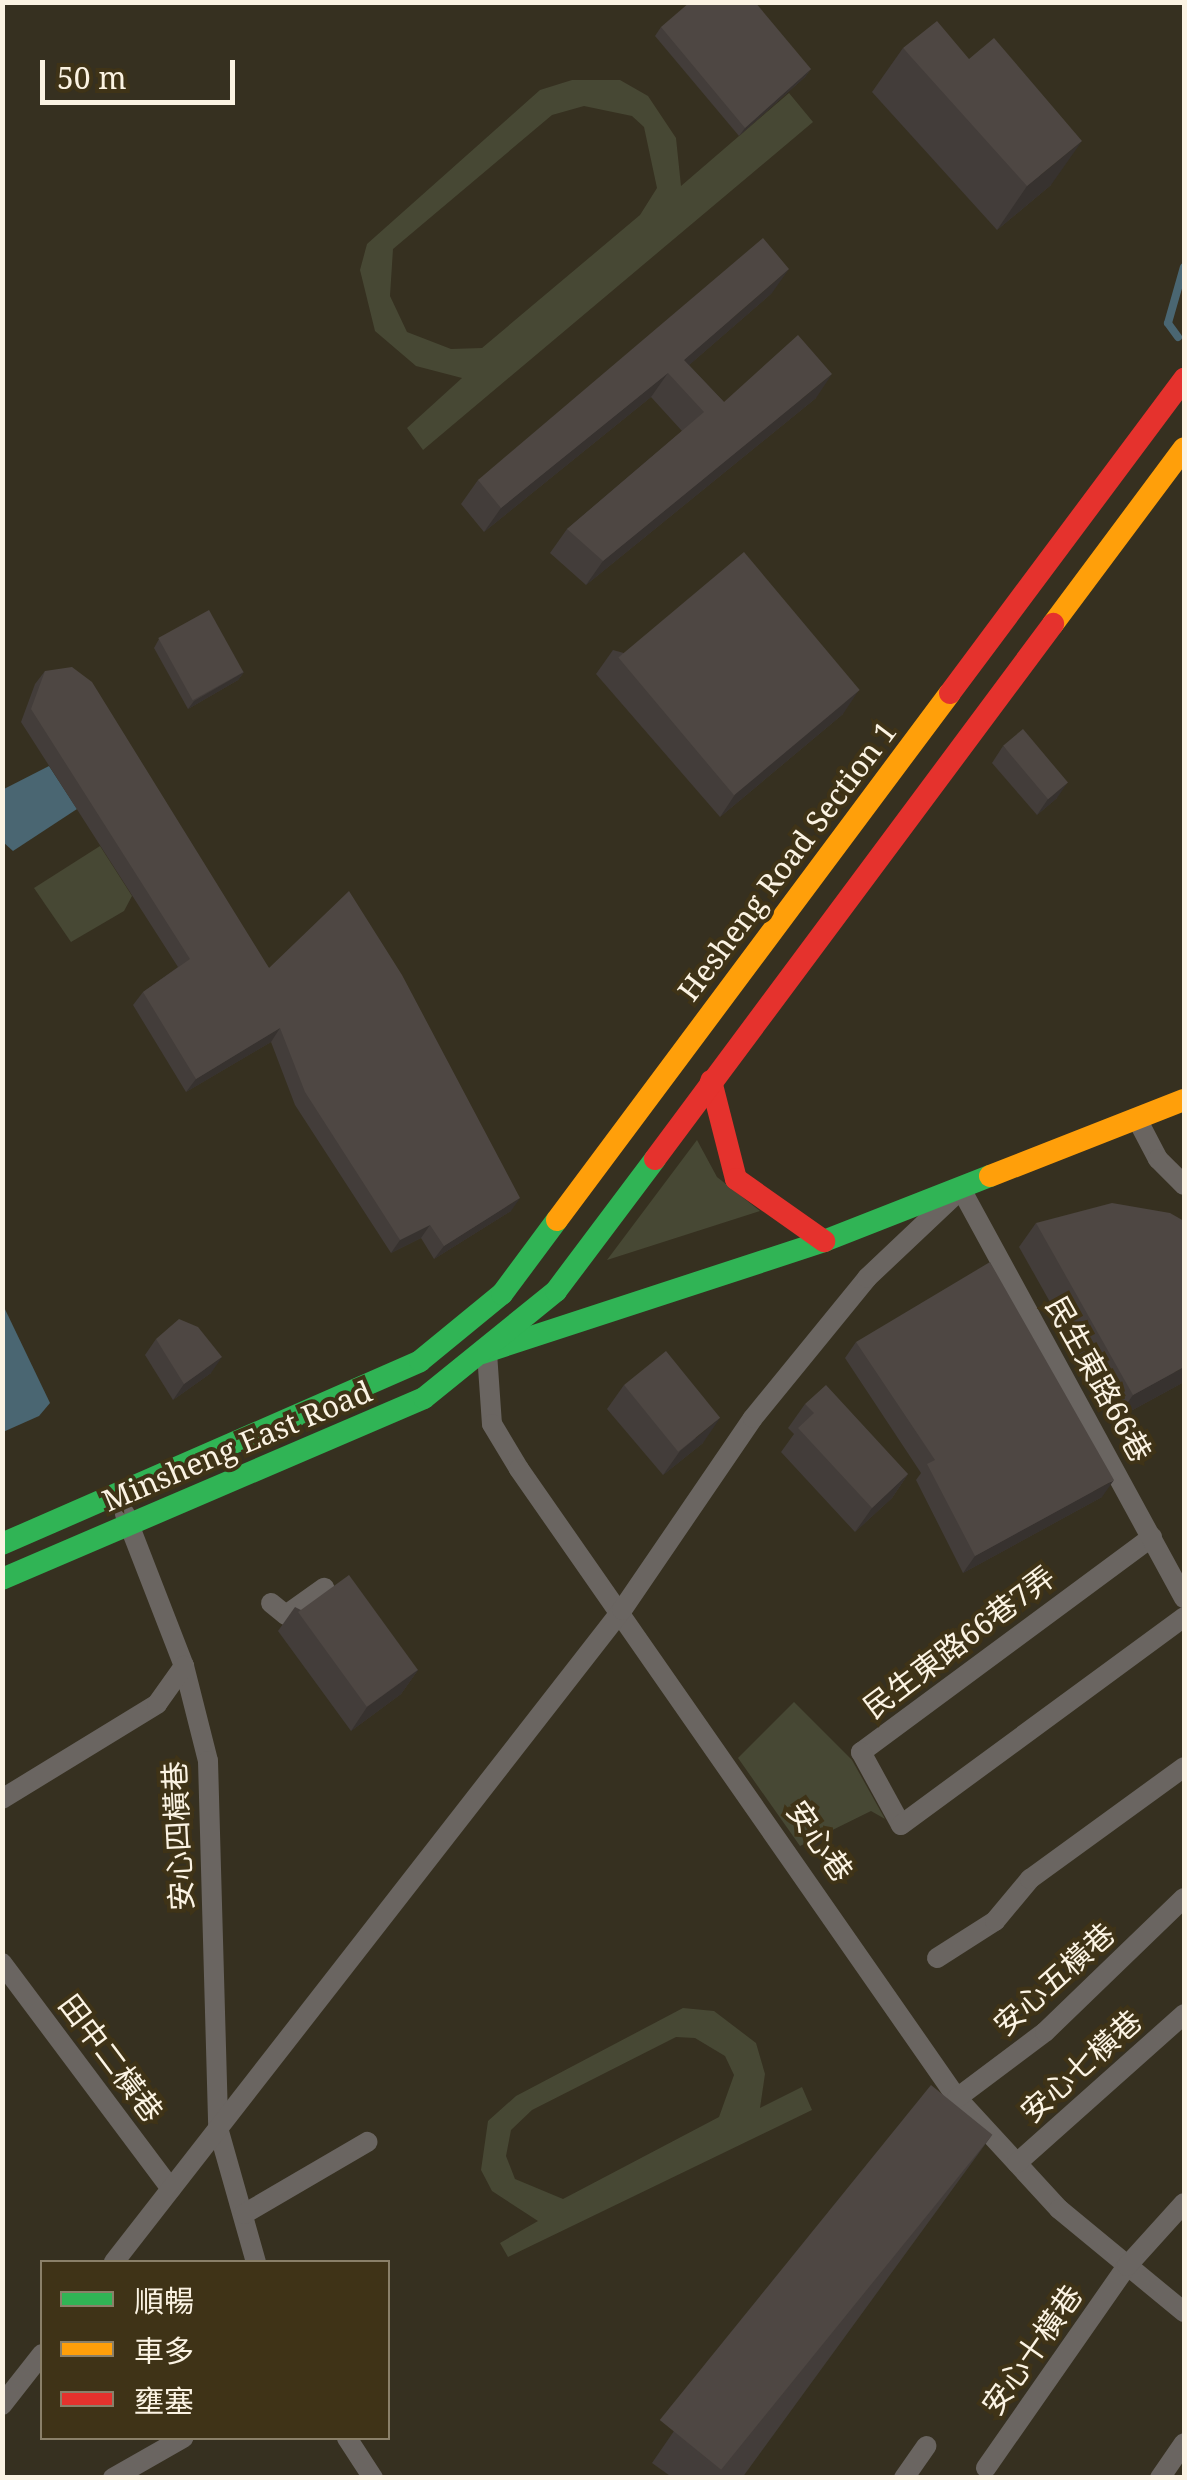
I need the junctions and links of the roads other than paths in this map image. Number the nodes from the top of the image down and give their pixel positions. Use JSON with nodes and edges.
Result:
{"nodes":[{"id":1,"x":1184,"y":380,"type":"edge"},
{"id":2,"x":1184,"y":448,"type":"edge"},
{"id":3,"x":711,"y":1082,"type":"junction"},
{"id":4,"x":1184,"y":1100,"type":"edge"},
{"id":5,"x":1136,"y":1119,"type":"junction"},
{"id":6,"x":1184,"y":1185,"type":"edge"},
{"id":7,"x":961,"y":1189,"type":"junction"},
{"id":8,"x":824,"y":1241,"type":"junction"},
{"id":9,"x":487,"y":1352,"type":"junction"},
{"id":10,"x":420,"y":1361,"type":"junction"},
{"id":11,"x":122,"y":1495,"type":"junction"},
{"id":12,"x":127,"y":1527,"type":"junction"},
{"id":13,"x":1152,"y":1537,"type":"junction"},
{"id":14,"x":2,"y":1544,"type":"edge"},
{"id":15,"x":2,"y":1579,"type":"edge"},
{"id":16,"x":324,"y":1588,"type":"edge"},
{"id":17,"x":1184,"y":1598,"type":"edge"},
{"id":18,"x":271,"y":1603,"type":"dead end"},
{"id":19,"x":622,"y":1610,"type":"junction"},
{"id":20,"x":1184,"y":1618,"type":"edge"},
{"id":21,"x":184,"y":1666,"type":"junction"},
{"id":22,"x":1184,"y":1766,"type":"edge"},
{"id":23,"x":2,"y":1799,"type":"edge"},
{"id":24,"x":1184,"y":1898,"type":"edge"},
{"id":25,"x":937,"y":1958,"type":"dead end"},
{"id":26,"x":2,"y":1963,"type":"edge"},
{"id":27,"x":1184,"y":2014,"type":"edge"},
{"id":28,"x":958,"y":2098,"type":"junction"},
{"id":29,"x":218,"y":2128,"type":"junction"},
{"id":30,"x":367,"y":2142,"type":"dead end"},
{"id":31,"x":1017,"y":2163,"type":"junction"},
{"id":32,"x":170,"y":2189,"type":"junction"},
{"id":33,"x":1184,"y":2203,"type":"edge"},
{"id":34,"x":244,"y":2214,"type":"junction"},
{"id":35,"x":116,"y":2260,"type":"edge"},
{"id":36,"x":256,"y":2260,"type":"edge"},
{"id":37,"x":1127,"y":2266,"type":"junction"},
{"id":38,"x":1184,"y":2312,"type":"edge"},
{"id":39,"x":40,"y":2357,"type":"edge"},
{"id":40,"x":2,"y":2405,"type":"edge"},
{"id":41,"x":179,"y":2440,"type":"edge"},
{"id":42,"x":349,"y":2440,"type":"edge"},
{"id":43,"x":1184,"y":2443,"type":"edge"},
{"id":44,"x":926,"y":2446,"type":"dead end"},
{"id":45,"x":986,"y":2468,"type":"dead end"},
{"id":46,"x":113,"y":2478,"type":"edge"},
{"id":47,"x":372,"y":2478,"type":"edge"},
{"id":48,"x":904,"y":2478,"type":"edge"},
{"id":49,"x":1160,"y":2478,"type":"edge"}],
"edges":[{"from":1,"to":10,"type":"main road","name":"Hesheng Road Section 1"},
{"from":2,"to":3,"type":"main road"},
{"from":3,"to":8,"type":"main road"},
{"from":3,"to":9,"type":"main road"},
{"from":4,"to":5,"type":"main road","name":"Minsheng East Road"},
{"from":5,"to":6,"type":"street"},
{"from":5,"to":7,"type":"main road","name":"Minsheng East Road"},
{"from":7,"to":8,"type":"main road","name":"Minsheng East Road"},
{"from":7,"to":13,"type":"street","name":"民生東路66巷"},
{"from":7,"to":19,"type":"street"},
{"from":8,"to":9,"type":"main road","name":"Minsheng East Road"},
{"from":9,"to":10,"type":"main road","name":"Minsheng East Road"},
{"from":9,"to":12,"type":"main road","name":"Minsheng East Road"},
{"from":9,"to":19,"type":"street","name":"安心巷"},
{"from":10,"to":11,"type":"main road","name":"Minsheng East Road"},
{"from":11,"to":12,"type":"street","name":"安心四橫巷"},
{"from":11,"to":14,"type":"main road","name":"Minsheng East Road"},
{"from":12,"to":15,"type":"main road","name":"Minsheng East Road"},
{"from":12,"to":21,"type":"street","name":"安心四橫巷"},
{"from":13,"to":17,"type":"street","name":"民生東路66巷"},
{"from":13,"to":20,"type":"street","name":"民生東路66巷7弄"},
{"from":16,"to":18,"type":"street"},
{"from":19,"to":28,"type":"street","name":"安心巷"},
{"from":19,"to":29,"type":"street"},
{"from":21,"to":23,"type":"street"},
{"from":21,"to":29,"type":"street","name":"安心四橫巷"},
{"from":22,"to":25,"type":"street"},
{"from":24,"to":28,"type":"street","name":"安心五橫巷"},
{"from":26,"to":32,"type":"street","name":"田中二橫巷"},
{"from":27,"to":31,"type":"street","name":"安心七橫巷"},
{"from":28,"to":31,"type":"street","name":"安心巷"},
{"from":29,"to":32,"type":"street"},
{"from":29,"to":34,"type":"street","name":"安心四橫巷"},
{"from":30,"to":34,"type":"street"},
{"from":31,"to":37,"type":"street","name":"安心巷"},
{"from":32,"to":35,"type":"street"},
{"from":33,"to":37,"type":"street","name":"安心十橫巷"},
{"from":34,"to":36,"type":"street","name":"安心四橫巷"},
{"from":37,"to":38,"type":"street","name":"安心巷"},
{"from":37,"to":45,"type":"street","name":"安心十橫巷"},
{"from":39,"to":40,"type":"street"},
{"from":41,"to":46,"type":"street"},
{"from":42,"to":47,"type":"street"},
{"from":43,"to":49,"type":"street"},
{"from":44,"to":48,"type":"street"}]}
